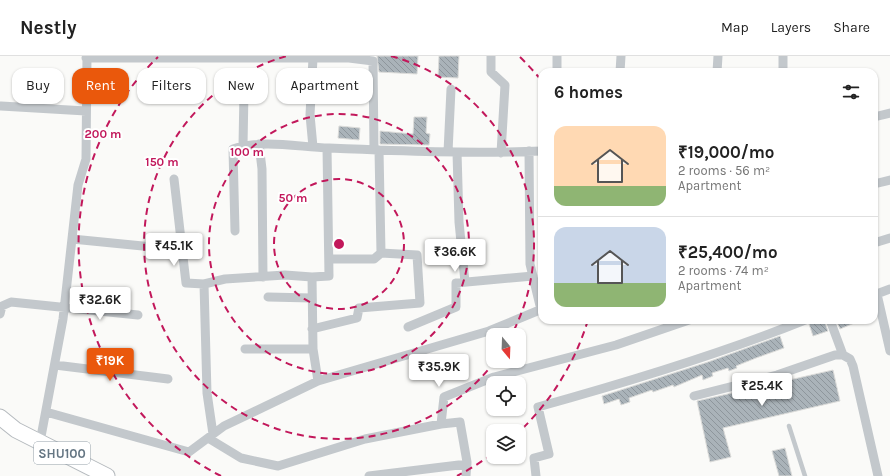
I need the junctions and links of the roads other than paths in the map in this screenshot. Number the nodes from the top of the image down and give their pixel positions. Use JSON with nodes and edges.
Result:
{"nodes":[{"id":1,"x":491,"y":56,"type":"edge"},
{"id":2,"x":557,"y":56,"type":"edge"},
{"id":3,"x":621,"y":56,"type":"edge"},
{"id":4,"x":718,"y":56,"type":"edge"},
{"id":5,"x":783,"y":56,"type":"edge"},
{"id":6,"x":86,"y":57,"type":"edge"},
{"id":7,"x":313,"y":58,"type":"junction"},
{"id":8,"x":557,"y":68,"type":"edge"},
{"id":9,"x":620,"y":68,"type":"edge"},
{"id":10,"x":717,"y":68,"type":"edge"},
{"id":11,"x":783,"y":68,"type":"edge"},
{"id":12,"x":451,"y":88,"type":"dead end"},
{"id":13,"x":244,"y":104,"type":"edge"},
{"id":14,"x":1,"y":106,"type":"edge"},
{"id":15,"x":86,"y":110,"type":"junction"},
{"id":16,"x":890,"y":113,"type":"edge"},
{"id":17,"x":878,"y":116,"type":"edge"},
{"id":18,"x":260,"y":144,"type":"junction"},
{"id":19,"x":243,"y":146,"type":"junction"},
{"id":20,"x":313,"y":147,"type":"junction"},
{"id":21,"x":327,"y":148,"type":"junction"},
{"id":22,"x":376,"y":150,"type":"junction"},
{"id":23,"x":529,"y":151,"type":"junction"},
{"id":24,"x":538,"y":151,"type":"edge"},
{"id":25,"x":453,"y":152,"type":"junction"},
{"id":26,"x":501,"y":153,"type":"junction"},
{"id":27,"x":174,"y":180,"type":"dead end"},
{"id":28,"x":890,"y":180,"type":"edge"},
{"id":29,"x":878,"y":183,"type":"edge"},
{"id":30,"x":235,"y":231,"type":"dead end"},
{"id":31,"x":890,"y":238,"type":"edge"},
{"id":32,"x":72,"y":239,"type":"junction"},
{"id":33,"x":878,"y":242,"type":"edge"},
{"id":34,"x":183,"y":250,"type":"junction"},
{"id":35,"x":381,"y":253,"type":"junction"},
{"id":36,"x":329,"y":259,"type":"junction"},
{"id":37,"x":263,"y":276,"type":"junction"},
{"id":38,"x":533,"y":276,"type":"junction"},
{"id":39,"x":312,"y":277,"type":"junction"},
{"id":40,"x":465,"y":282,"type":"junction"},
{"id":41,"x":204,"y":284,"type":"junction"},
{"id":42,"x":890,"y":289,"type":"edge"},
{"id":43,"x":878,"y":293,"type":"edge"},
{"id":44,"x":268,"y":297,"type":"dead end"},
{"id":45,"x":538,"y":297,"type":"edge"},
{"id":46,"x":312,"y":298,"type":"junction"},
{"id":47,"x":878,"y":305,"type":"edge"},
{"id":48,"x":64,"y":307,"type":"junction"},
{"id":49,"x":538,"y":310,"type":"edge"},
{"id":50,"x":0,"y":314,"type":"edge"},
{"id":51,"x":138,"y":315,"type":"dead end"},
{"id":52,"x":677,"y":324,"type":"edge"},
{"id":53,"x":795,"y":324,"type":"edge"},
{"id":54,"x":831,"y":324,"type":"edge"},
{"id":55,"x":408,"y":327,"type":"dead end"},
{"id":56,"x":312,"y":329,"type":"junction"},
{"id":57,"x":245,"y":349,"type":"dead end"},
{"id":58,"x":312,"y":349,"type":"junction"},
{"id":59,"x":890,"y":351,"type":"edge"},
{"id":60,"x":843,"y":355,"type":"junction"},
{"id":61,"x":54,"y":365,"type":"junction"},
{"id":62,"x":168,"y":378,"type":"dead end"},
{"id":63,"x":318,"y":381,"type":"junction"},
{"id":64,"x":694,"y":396,"type":"dead end"},
{"id":65,"x":46,"y":412,"type":"junction"},
{"id":66,"x":0,"y":417,"type":"edge"},
{"id":67,"x":441,"y":424,"type":"junction"},
{"id":68,"x":0,"y":426,"type":"edge"},
{"id":69,"x":789,"y":426,"type":"dead end"},
{"id":70,"x":16,"y":430,"type":"junction"},
{"id":71,"x":210,"y":436,"type":"junction"},
{"id":72,"x":40,"y":442,"type":"junction"},
{"id":73,"x":467,"y":464,"type":"junction"},
{"id":74,"x":107,"y":476,"type":"edge"},
{"id":75,"x":369,"y":476,"type":"edge"},
{"id":76,"x":466,"y":476,"type":"edge"},
{"id":77,"x":536,"y":476,"type":"edge"},
{"id":78,"x":805,"y":476,"type":"edge"},
{"id":79,"x":878,"y":476,"type":"edge"}],
"edges":[{"from":1,"to":26,"type":"street"},
{"from":2,"to":8,"type":"street"},
{"from":3,"to":9,"type":"street"},
{"from":4,"to":10,"type":"street"},
{"from":5,"to":11,"type":"street"},
{"from":6,"to":7,"type":"street"},
{"from":6,"to":15,"type":"street"},
{"from":7,"to":20,"type":"street"},
{"from":7,"to":22,"type":"street"},
{"from":12,"to":25,"type":"street"},
{"from":13,"to":19,"type":"street"},
{"from":14,"to":15,"type":"street"},
{"from":15,"to":32,"type":"street"},
{"from":16,"to":17,"type":"street"},
{"from":18,"to":19,"type":"street"},
{"from":18,"to":20,"type":"street"},
{"from":18,"to":37,"type":"street"},
{"from":19,"to":30,"type":"street"},
{"from":20,"to":21,"type":"street"},
{"from":21,"to":22,"type":"street"},
{"from":21,"to":36,"type":"street"},
{"from":22,"to":25,"type":"street"},
{"from":22,"to":35,"type":"street"},
{"from":23,"to":24,"type":"street"},
{"from":23,"to":26,"type":"street"},
{"from":23,"to":38,"type":"street"},
{"from":25,"to":26,"type":"street"},
{"from":25,"to":40,"type":"street"},
{"from":27,"to":34,"type":"street"},
{"from":28,"to":29,"type":"street"},
{"from":31,"to":33,"type":"street"},
{"from":32,"to":34,"type":"street"},
{"from":32,"to":48,"type":"street"},
{"from":34,"to":41,"type":"street"},
{"from":35,"to":36,"type":"street"},
{"from":35,"to":56,"type":"street"},
{"from":36,"to":39,"type":"street"},
{"from":37,"to":39,"type":"street"},
{"from":37,"to":41,"type":"street"},
{"from":38,"to":40,"type":"street"},
{"from":38,"to":45,"type":"street"},
{"from":39,"to":46,"type":"street"},
{"from":40,"to":55,"type":"street"},
{"from":41,"to":71,"type":"street"},
{"from":42,"to":43,"type":"street"},
{"from":44,"to":46,"type":"street"},
{"from":46,"to":56,"type":"street"},
{"from":47,"to":59,"type":"street"},
{"from":48,"to":50,"type":"street"},
{"from":48,"to":51,"type":"street"},
{"from":48,"to":61,"type":"street"},
{"from":49,"to":63,"type":"street"},
{"from":52,"to":67,"type":"street"},
{"from":53,"to":77,"type":"street"},
{"from":54,"to":60,"type":"street"},
{"from":56,"to":58,"type":"street"},
{"from":57,"to":58,"type":"street"},
{"from":58,"to":63,"type":"street"},
{"from":60,"to":64,"type":"street"},
{"from":60,"to":79,"type":"street"},
{"from":61,"to":62,"type":"street"},
{"from":61,"to":65,"type":"street"},
{"from":63,"to":71,"type":"street"},
{"from":65,"to":71,"type":"street"},
{"from":65,"to":72,"type":"street"},
{"from":66,"to":70,"type":"main road","number":"SHU100"},
{"from":67,"to":71,"type":"street"},
{"from":67,"to":73,"type":"street"},
{"from":68,"to":70,"type":"main road","number":"SHU100"},
{"from":69,"to":78,"type":"lane"},
{"from":70,"to":72,"type":"main road","number":"SHU100"},
{"from":72,"to":74,"type":"main road","number":"SHU100"},
{"from":73,"to":75,"type":"street"},
{"from":73,"to":76,"type":"street"}]}
